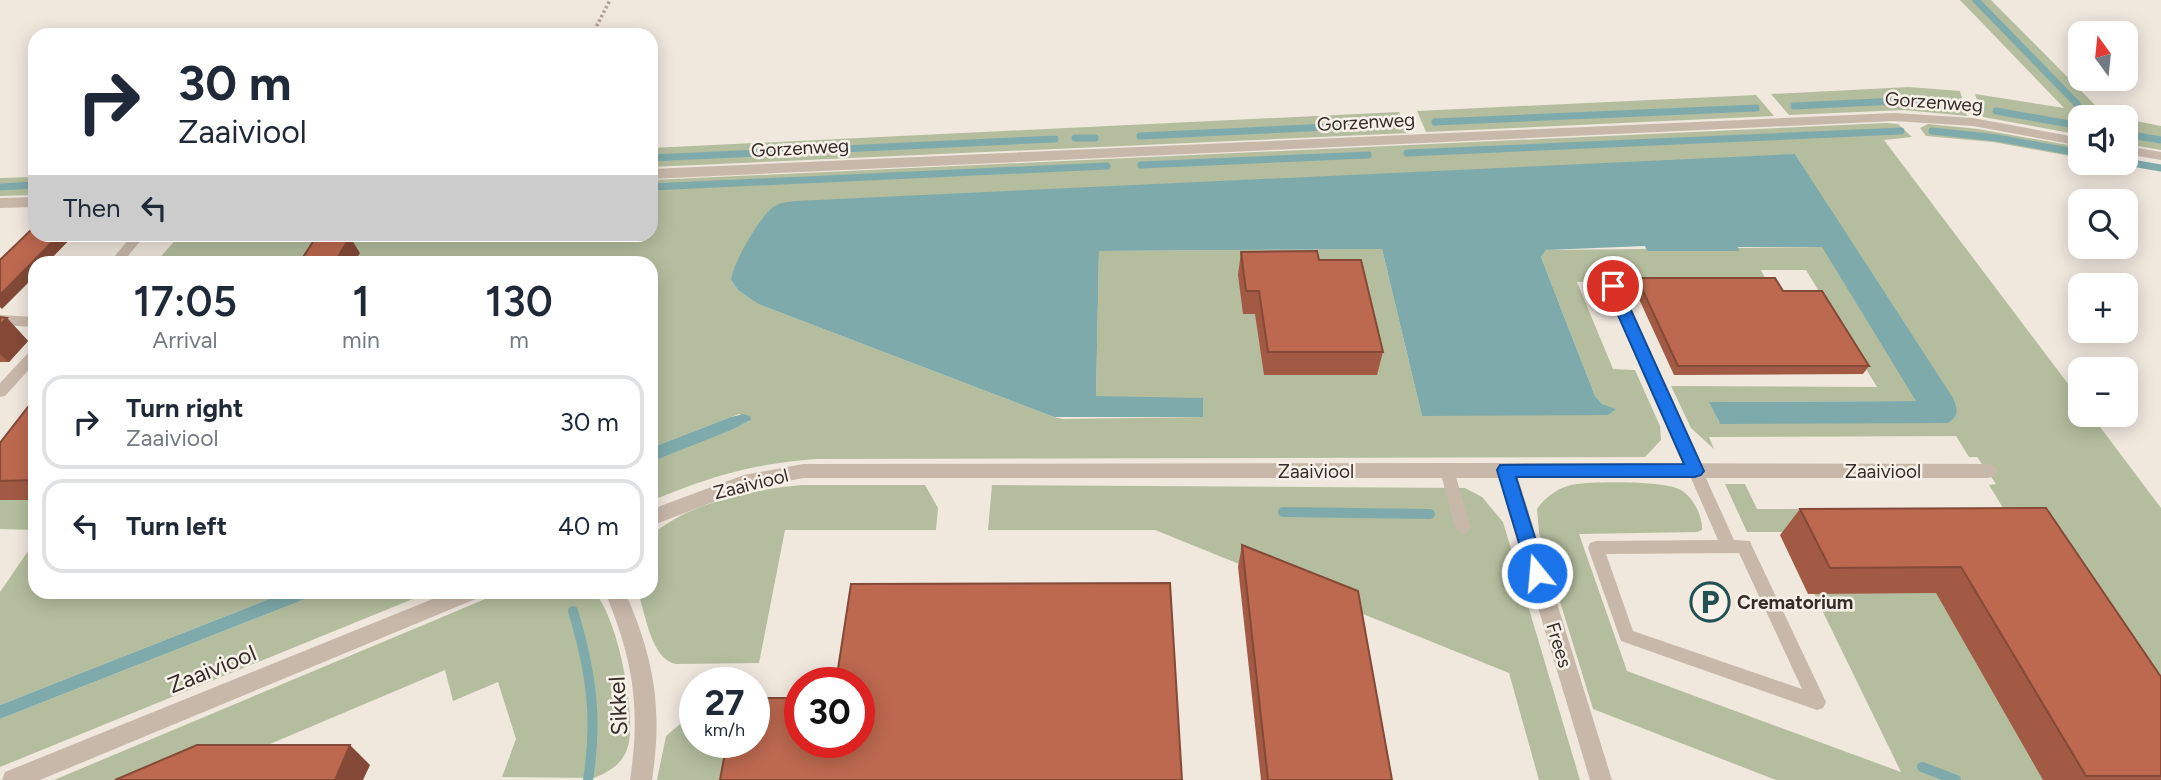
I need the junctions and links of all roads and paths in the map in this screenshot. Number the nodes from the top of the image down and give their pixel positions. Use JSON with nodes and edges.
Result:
{"nodes":[{"id":1,"x":610,"y":0,"type":"edge"},
{"id":2,"x":596,"y":28,"type":"edge"},
{"id":3,"x":2068,"y":140,"type":"edge"},
{"id":4,"x":2138,"y":152,"type":"edge"},
{"id":5,"x":2161,"y":156,"type":"edge"},
{"id":6,"x":658,"y":174,"type":"edge"},
{"id":7,"x":28,"y":202,"type":"edge"},
{"id":8,"x":0,"y":203,"type":"edge"},
{"id":9,"x":133,"y":242,"type":"edge"},
{"id":10,"x":121,"y":256,"type":"edge"},
{"id":11,"x":1613,"y":286,"type":"dead end"},
{"id":12,"x":0,"y":320,"type":"edge"},
{"id":13,"x":28,"y":322,"type":"edge"},
{"id":14,"x":28,"y":362,"type":"edge"},
{"id":15,"x":0,"y":393,"type":"edge"},
{"id":16,"x":1447,"y":470,"type":"junction"},
{"id":17,"x":1506,"y":470,"type":"junction"},
{"id":18,"x":1695,"y":471,"type":"junction"},
{"id":19,"x":1989,"y":471,"type":"dead end"},
{"id":20,"x":658,"y":515,"type":"edge"},
{"id":21,"x":1463,"y":528,"type":"dead end"},
{"id":22,"x":1729,"y":546,"type":"junction"},
{"id":23,"x":454,"y":599,"type":"edge"},
{"id":24,"x":618,"y":599,"type":"edge"},
{"id":25,"x":13,"y":780,"type":"edge"},
{"id":26,"x":641,"y":780,"type":"edge"},
{"id":27,"x":1601,"y":780,"type":"edge"}],
"edges":[{"from":1,"to":2,"type":"path"},
{"from":3,"to":6,"type":"street","name":"Gorzenweg"},
{"from":4,"to":5,"type":"street"},
{"from":7,"to":8,"type":"street"},
{"from":9,"to":10,"type":"lane"},
{"from":11,"to":18,"type":"lane"},
{"from":12,"to":13,"type":"lane"},
{"from":14,"to":15,"type":"lane"},
{"from":16,"to":17,"type":"street","name":"Zaaiviool"},
{"from":16,"to":20,"type":"street","name":"Zaaiviool"},
{"from":16,"to":21,"type":"lane"},
{"from":17,"to":18,"type":"street","name":"Zaaiviool"},
{"from":17,"to":27,"type":"street","name":"Frees"},
{"from":18,"to":19,"type":"street","name":"Zaaiviool"},
{"from":18,"to":22,"type":"lane"},
{"from":22,"to":22,"type":"lane"},
{"from":23,"to":25,"type":"street","name":"Zaaiviool"},
{"from":24,"to":26,"type":"street","name":"Sikkel"}]}
